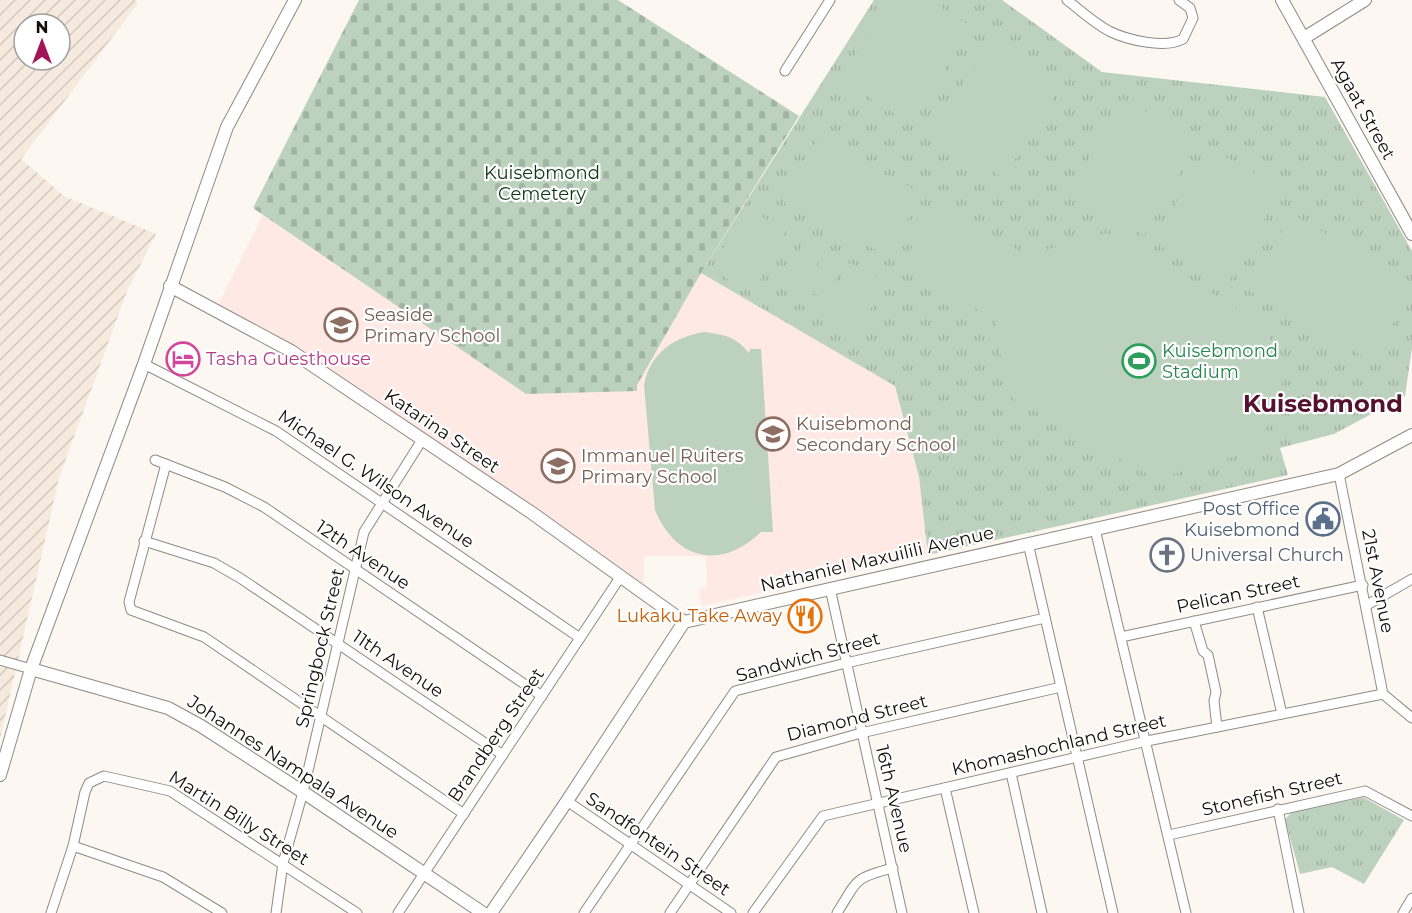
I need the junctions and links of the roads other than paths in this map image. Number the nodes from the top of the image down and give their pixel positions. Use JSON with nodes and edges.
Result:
{"nodes":[{"id":1,"x":295,"y":0,"type":"edge"},
{"id":2,"x":830,"y":0,"type":"edge"},
{"id":3,"x":1067,"y":0,"type":"edge"},
{"id":4,"x":1179,"y":0,"type":"edge"},
{"id":5,"x":1282,"y":0,"type":"edge"},
{"id":6,"x":1365,"y":0,"type":"edge"},
{"id":7,"x":1304,"y":38,"type":"junction"},
{"id":8,"x":785,"y":71,"type":"dead end"},
{"id":9,"x":1412,"y":234,"type":"edge"},
{"id":10,"x":170,"y":286,"type":"junction"},
{"id":11,"x":144,"y":364,"type":"junction"},
{"id":12,"x":1412,"y":435,"type":"edge"},
{"id":13,"x":422,"y":440,"type":"junction"},
{"id":14,"x":155,"y":460,"type":"dead end"},
{"id":15,"x":166,"y":464,"type":"junction"},
{"id":16,"x":1339,"y":474,"type":"junction"},
{"id":17,"x":382,"y":500,"type":"junction"},
{"id":18,"x":1095,"y":529,"type":"junction"},
{"id":19,"x":144,"y":541,"type":"junction"},
{"id":20,"x":1028,"y":543,"type":"junction"},
{"id":21,"x":355,"y":569,"type":"junction"},
{"id":22,"x":621,"y":576,"type":"junction"},
{"id":23,"x":1412,"y":579,"type":"edge"},
{"id":24,"x":1363,"y":585,"type":"junction"},
{"id":25,"x":830,"y":588,"type":"junction"},
{"id":26,"x":1367,"y":605,"type":"junction"},
{"id":27,"x":1257,"y":607,"type":"junction"},
{"id":28,"x":1046,"y":618,"type":"junction"},
{"id":29,"x":1194,"y":621,"type":"junction"},
{"id":30,"x":684,"y":622,"type":"junction"},
{"id":31,"x":1121,"y":637,"type":"junction"},
{"id":32,"x":580,"y":638,"type":"junction"},
{"id":33,"x":337,"y":643,"type":"junction"},
{"id":34,"x":0,"y":660,"type":"edge"},
{"id":35,"x":846,"y":663,"type":"junction"},
{"id":36,"x":31,"y":669,"type":"junction"},
{"id":37,"x":1061,"y":687,"type":"junction"},
{"id":38,"x":1383,"y":694,"type":"junction"},
{"id":39,"x":542,"y":696,"type":"junction"},
{"id":40,"x":1282,"y":714,"type":"junction"},
{"id":41,"x":1412,"y":718,"type":"edge"},
{"id":42,"x":321,"y":719,"type":"junction"},
{"id":43,"x":1217,"y":727,"type":"junction"},
{"id":44,"x":861,"y":733,"type":"junction"},
{"id":45,"x":1147,"y":741,"type":"junction"},
{"id":46,"x":503,"y":755,"type":"junction"},
{"id":47,"x":1079,"y":757,"type":"junction"},
{"id":48,"x":1011,"y":773,"type":"junction"},
{"id":49,"x":0,"y":775,"type":"edge"},
{"id":50,"x":945,"y":788,"type":"junction"},
{"id":51,"x":303,"y":792,"type":"junction"},
{"id":52,"x":567,"y":801,"type":"junction"},
{"id":53,"x":880,"y":803,"type":"junction"},
{"id":54,"x":1278,"y":809,"type":"junction"},
{"id":55,"x":464,"y":813,"type":"junction"},
{"id":56,"x":1412,"y":816,"type":"edge"},
{"id":57,"x":1169,"y":835,"type":"junction"},
{"id":58,"x":629,"y":844,"type":"junction"},
{"id":59,"x":73,"y":846,"type":"junction"},
{"id":60,"x":283,"y":863,"type":"junction"},
{"id":61,"x":893,"y":868,"type":"junction"},
{"id":62,"x":424,"y":874,"type":"junction"},
{"id":63,"x":689,"y":884,"type":"junction"},
{"id":64,"x":1412,"y":898,"type":"edge"},
{"id":65,"x":841,"y":911,"type":"edge"},
{"id":66,"x":51,"y":913,"type":"edge"},
{"id":67,"x":222,"y":913,"type":"edge"},
{"id":68,"x":276,"y":913,"type":"edge"},
{"id":69,"x":357,"y":913,"type":"edge"},
{"id":70,"x":398,"y":913,"type":"edge"},
{"id":71,"x":483,"y":913,"type":"edge"},
{"id":72,"x":491,"y":913,"type":"edge"},
{"id":73,"x":584,"y":913,"type":"edge"},
{"id":74,"x":670,"y":913,"type":"edge"},
{"id":75,"x":731,"y":913,"type":"edge"},
{"id":76,"x":753,"y":913,"type":"edge"},
{"id":77,"x":902,"y":913,"type":"edge"},
{"id":78,"x":974,"y":913,"type":"edge"},
{"id":79,"x":1042,"y":913,"type":"edge"},
{"id":80,"x":1113,"y":913,"type":"edge"},
{"id":81,"x":1186,"y":913,"type":"edge"},
{"id":82,"x":1299,"y":913,"type":"edge"},
{"id":83,"x":1403,"y":913,"type":"edge"}],
"edges":[{"from":1,"to":10,"type":"street"},
{"from":2,"to":8,"type":"street"},
{"from":3,"to":4,"type":"street"},
{"from":5,"to":7,"type":"street","name":"Agaat Street"},
{"from":6,"to":7,"type":"street"},
{"from":7,"to":9,"type":"street","name":"Agaat Street"},
{"from":10,"to":11,"type":"street"},
{"from":10,"to":13,"type":"street","name":"Katarina Street"},
{"from":11,"to":17,"type":"street","name":"Michael G. Wilson Avenue"},
{"from":11,"to":36,"type":"street"},
{"from":12,"to":16,"type":"street","name":"Nathaniel Maxuilili Avenue"},
{"from":13,"to":17,"type":"street","name":"Springbock Street"},
{"from":13,"to":22,"type":"street","name":"Katarina Street"},
{"from":14,"to":15,"type":"street","name":"12th Avenue"},
{"from":15,"to":19,"type":"street"},
{"from":15,"to":21,"type":"street","name":"12th Avenue"},
{"from":16,"to":18,"type":"street","name":"Nathaniel Maxuilili Avenue"},
{"from":16,"to":24,"type":"street","name":"21st Avenue"},
{"from":17,"to":21,"type":"street","name":"Springbock Street"},
{"from":17,"to":32,"type":"street","name":"Michael G. Wilson Avenue"},
{"from":18,"to":20,"type":"street","name":"Nathaniel Maxuilili Avenue"},
{"from":18,"to":31,"type":"street"},
{"from":19,"to":33,"type":"street","name":"11th Avenue"},
{"from":19,"to":42,"type":"street"},
{"from":20,"to":25,"type":"street","name":"Nathaniel Maxuilili Avenue"},
{"from":20,"to":28,"type":"street"},
{"from":21,"to":33,"type":"street","name":"Springbock Street"},
{"from":21,"to":39,"type":"street","name":"12th Avenue"},
{"from":22,"to":30,"type":"street","name":"Katarina Street"},
{"from":22,"to":32,"type":"street","name":"Brandberg Street"},
{"from":23,"to":26,"type":"street"},
{"from":24,"to":26,"type":"street","name":"21st Avenue"},
{"from":24,"to":27,"type":"street","name":"Pelican Street"},
{"from":25,"to":30,"type":"street","name":"Nathaniel Maxuilili Avenue"},
{"from":25,"to":35,"type":"street","name":"16th Avenue"},
{"from":26,"to":38,"type":"street","name":"21st Avenue"},
{"from":27,"to":29,"type":"street","name":"Pelican Street"},
{"from":27,"to":40,"type":"street"},
{"from":28,"to":35,"type":"street","name":"Sandwich Street"},
{"from":28,"to":37,"type":"street"},
{"from":29,"to":31,"type":"street","name":"Pelican Street"},
{"from":29,"to":43,"type":"street"},
{"from":30,"to":52,"type":"street"},
{"from":31,"to":45,"type":"street"},
{"from":32,"to":39,"type":"street","name":"Brandberg Street"},
{"from":33,"to":42,"type":"street","name":"Springbock Street"},
{"from":33,"to":46,"type":"street","name":"11th Avenue"},
{"from":34,"to":36,"type":"street","name":"Johannes Nampala Avenue"},
{"from":35,"to":44,"type":"street","name":"16th Avenue"},
{"from":35,"to":58,"type":"street","name":"Sandwich Street"},
{"from":36,"to":49,"type":"street"},
{"from":36,"to":51,"type":"street","name":"Johannes Nampala Avenue"},
{"from":37,"to":44,"type":"street","name":"Diamond Street"},
{"from":37,"to":47,"type":"street"},
{"from":38,"to":40,"type":"street","name":"Khomashochland Street"},
{"from":38,"to":41,"type":"street"},
{"from":39,"to":46,"type":"street","name":"Brandberg Street"},
{"from":40,"to":43,"type":"street","name":"Khomashochland Street"},
{"from":42,"to":51,"type":"street","name":"Springbock Street"},
{"from":42,"to":55,"type":"street"},
{"from":43,"to":45,"type":"street","name":"Khomashochland Street"},
{"from":44,"to":53,"type":"street","name":"16th Avenue"},
{"from":44,"to":63,"type":"street","name":"Diamond Street"},
{"from":45,"to":47,"type":"street","name":"Khomashochland Street"},
{"from":45,"to":57,"type":"street"},
{"from":46,"to":55,"type":"street","name":"Brandberg Street"},
{"from":47,"to":48,"type":"street","name":"Khomashochland Street"},
{"from":47,"to":80,"type":"street"},
{"from":48,"to":50,"type":"street","name":"Khomashochland Street"},
{"from":48,"to":79,"type":"street"},
{"from":50,"to":53,"type":"street","name":"Khomashochland Street"},
{"from":50,"to":78,"type":"street"},
{"from":51,"to":60,"type":"street","name":"Springbock Street"},
{"from":51,"to":62,"type":"street","name":"Johannes Nampala Avenue"},
{"from":52,"to":58,"type":"street","name":"Sandfontein Street"},
{"from":52,"to":72,"type":"street"},
{"from":53,"to":61,"type":"street","name":"16th Avenue"},
{"from":53,"to":76,"type":"street","name":"Khomashochland Street"},
{"from":54,"to":56,"type":"street","name":"Stonefish Street"},
{"from":54,"to":57,"type":"street","name":"Stonefish Street"},
{"from":54,"to":82,"type":"street"},
{"from":55,"to":62,"type":"street","name":"Brandberg Street"},
{"from":57,"to":81,"type":"street"},
{"from":58,"to":63,"type":"street","name":"Sandfontein Street"},
{"from":58,"to":73,"type":"street","name":"Sandwich Street"},
{"from":59,"to":60,"type":"street","name":"Martin Billy Street"},
{"from":59,"to":66,"type":"street","name":"Martin Billy Street"},
{"from":59,"to":67,"type":"street"},
{"from":60,"to":68,"type":"street","name":"Springbock Street"},
{"from":60,"to":69,"type":"street","name":"Martin Billy Street"},
{"from":61,"to":65,"type":"street"},
{"from":61,"to":77,"type":"street","name":"16th Avenue"},
{"from":62,"to":70,"type":"street","name":"Brandberg Street"},
{"from":62,"to":71,"type":"street","name":"Johannes Nampala Avenue"},
{"from":63,"to":74,"type":"street","name":"Diamond Street"},
{"from":63,"to":75,"type":"street","name":"Sandfontein Street"},
{"from":64,"to":83,"type":"street"}]}
